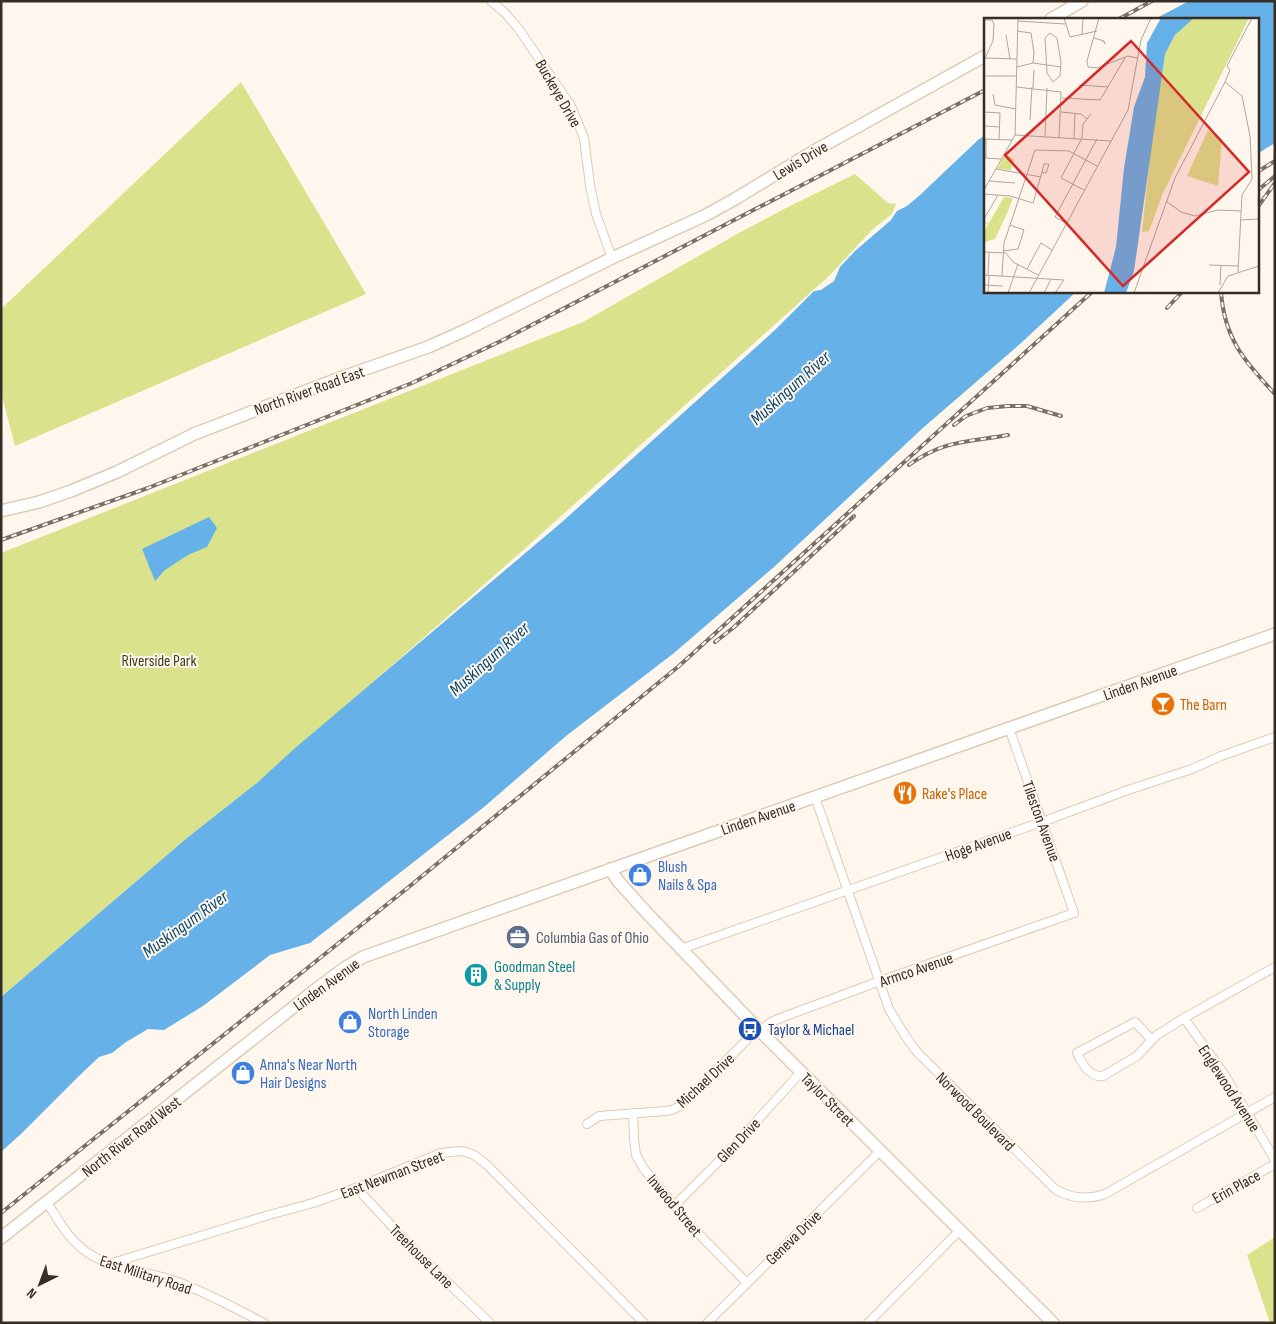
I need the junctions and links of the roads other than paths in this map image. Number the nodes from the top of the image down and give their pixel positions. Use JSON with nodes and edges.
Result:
{"nodes":[{"id":1,"x":491,"y":1,"type":"edge"},
{"id":2,"x":1082,"y":1,"type":"edge"},
{"id":3,"x":1053,"y":18,"type":"edge"},
{"id":4,"x":984,"y":57,"type":"edge"},
{"id":5,"x":612,"y":258,"type":"junction"},
{"id":6,"x":1,"y":512,"type":"edge"},
{"id":7,"x":1275,"y":634,"type":"edge"},
{"id":8,"x":1008,"y":728,"type":"junction"},
{"id":9,"x":1275,"y":737,"type":"edge"},
{"id":10,"x":815,"y":797,"type":"junction"},
{"id":11,"x":1042,"y":821,"type":"junction"},
{"id":12,"x":610,"y":870,"type":"junction"},
{"id":13,"x":847,"y":890,"type":"junction"},
{"id":14,"x":1074,"y":913,"type":"joint"},
{"id":15,"x":681,"y":950,"type":"junction"},
{"id":16,"x":1275,"y":967,"type":"edge"},
{"id":17,"x":880,"y":981,"type":"junction"},
{"id":18,"x":1184,"y":1018,"type":"junction"},
{"id":19,"x":759,"y":1030,"type":"junction"},
{"id":20,"x":260,"y":1034,"type":"joint"},
{"id":21,"x":1152,"y":1040,"type":"junction"},
{"id":22,"x":801,"y":1072,"type":"junction"},
{"id":23,"x":1275,"y":1097,"type":"edge"},
{"id":24,"x":1248,"y":1112,"type":"junction"},
{"id":25,"x":632,"y":1113,"type":"junction"},
{"id":26,"x":586,"y":1124,"type":"dead end"},
{"id":27,"x":880,"y":1151,"type":"junction"},
{"id":28,"x":1275,"y":1160,"type":"edge"},
{"id":29,"x":1275,"y":1164,"type":"edge"},
{"id":30,"x":358,"y":1187,"type":"junction"},
{"id":31,"x":47,"y":1202,"type":"junction"},
{"id":32,"x":674,"y":1206,"type":"junction"},
{"id":33,"x":1197,"y":1208,"type":"dead end"},
{"id":34,"x":960,"y":1230,"type":"junction"},
{"id":35,"x":1,"y":1238,"type":"edge"},
{"id":36,"x":109,"y":1264,"type":"junction"},
{"id":37,"x":747,"y":1283,"type":"junction"},
{"id":38,"x":264,"y":1323,"type":"edge"},
{"id":39,"x":490,"y":1323,"type":"edge"},
{"id":40,"x":644,"y":1323,"type":"edge"},
{"id":41,"x":707,"y":1323,"type":"edge"},
{"id":42,"x":868,"y":1323,"type":"edge"},
{"id":43,"x":1053,"y":1323,"type":"edge"}],
"edges":[{"from":1,"to":5,"type":"street","name":"Buckeye Drive"},
{"from":2,"to":3,"type":"street"},
{"from":4,"to":5,"type":"street","name":"Lewis Drive"},
{"from":5,"to":6,"type":"street","name":"North River Road East"},
{"from":7,"to":8,"type":"street","name":"Linden Avenue"},
{"from":8,"to":10,"type":"street","name":"Linden Avenue"},
{"from":8,"to":11,"type":"street","name":"Tileston Avenue"},
{"from":9,"to":11,"type":"street","name":"Hoge Avenue"},
{"from":10,"to":12,"type":"street","name":"Linden Avenue"},
{"from":10,"to":13,"type":"street","name":"Norwood Boulevard"},
{"from":11,"to":13,"type":"street","name":"Hoge Avenue"},
{"from":11,"to":14,"type":"street","name":"Tileston Avenue"},
{"from":12,"to":15,"type":"street","name":"Taylor Street"},
{"from":12,"to":20,"type":"street","name":"Linden Avenue"},
{"from":13,"to":15,"type":"street","name":"Hoge Avenue"},
{"from":13,"to":17,"type":"street","name":"Norwood Boulevard"},
{"from":14,"to":17,"type":"street","name":"Armco Avenue"},
{"from":15,"to":19,"type":"street","name":"Taylor Street"},
{"from":16,"to":18,"type":"street"},
{"from":17,"to":19,"type":"street","name":"Armco Avenue"},
{"from":17,"to":24,"type":"street","name":"Norwood Boulevard"},
{"from":18,"to":21,"type":"street"},
{"from":18,"to":24,"type":"street","name":"Englewood Avenue"},
{"from":19,"to":22,"type":"street","name":"Taylor Street"},
{"from":19,"to":25,"type":"street","name":"Michael Drive"},
{"from":20,"to":31,"type":"street","name":"North River Road West"},
{"from":21,"to":21,"type":"street"},
{"from":22,"to":27,"type":"street","name":"Taylor Street"},
{"from":22,"to":32,"type":"street","name":"Glen Drive"},
{"from":23,"to":24,"type":"street","name":"Norwood Boulevard"},
{"from":24,"to":28,"type":"street","name":"Englewood Avenue"},
{"from":25,"to":26,"type":"street","name":"Michael Drive"},
{"from":25,"to":32,"type":"street","name":"Inwood Street"},
{"from":27,"to":34,"type":"street","name":"Taylor Street"},
{"from":27,"to":37,"type":"street","name":"Geneva Drive"},
{"from":29,"to":33,"type":"street","name":"Erin Place"},
{"from":30,"to":36,"type":"street","name":"East Newman Street"},
{"from":30,"to":39,"type":"street","name":"Treehouse Lane"},
{"from":30,"to":40,"type":"street","name":"East Newman Street"},
{"from":31,"to":35,"type":"street","name":"North River Road West"},
{"from":31,"to":36,"type":"street","name":"East Military Road"},
{"from":32,"to":37,"type":"street","name":"Inwood Street"},
{"from":34,"to":42,"type":"street"},
{"from":34,"to":43,"type":"street","name":"Taylor Street"},
{"from":36,"to":38,"type":"street","name":"East Military Road"},
{"from":37,"to":41,"type":"street","name":"Geneva Drive"}]}
